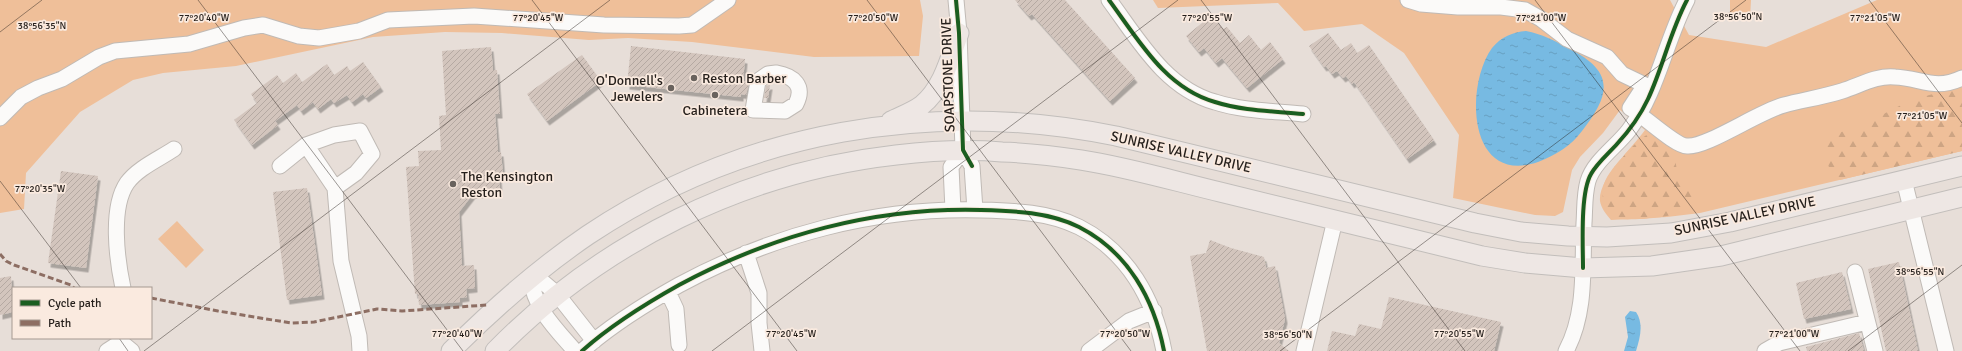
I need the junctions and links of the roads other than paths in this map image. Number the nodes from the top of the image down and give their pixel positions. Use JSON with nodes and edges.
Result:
{"nodes":[{"id":1,"x":728,"y":0,"type":"edge"},
{"id":2,"x":956,"y":0,"type":"edge"},
{"id":3,"x":1109,"y":0,"type":"edge"},
{"id":4,"x":1408,"y":0,"type":"edge"},
{"id":5,"x":1687,"y":0,"type":"edge"},
{"id":6,"x":959,"y":33,"type":"junction"},
{"id":7,"x":1962,"y":78,"type":"edge"},
{"id":8,"x":1635,"y":111,"type":"junction"},
{"id":9,"x":1303,"y":114,"type":"dead end"},
{"id":10,"x":0,"y":118,"type":"edge"},
{"id":11,"x":961,"y":120,"type":"junction"},
{"id":12,"x":882,"y":126,"type":"junction"},
{"id":13,"x":306,"y":145,"type":"junction"},
{"id":14,"x":174,"y":149,"type":"dead end"},
{"id":15,"x":963,"y":150,"type":"junction"},
{"id":16,"x":280,"y":166,"type":"dead end"},
{"id":17,"x":1962,"y":166,"type":"edge"},
{"id":18,"x":1904,"y":180,"type":"junction"},
{"id":19,"x":335,"y":188,"type":"junction"},
{"id":20,"x":1962,"y":198,"type":"edge"},
{"id":21,"x":953,"y":210,"type":"junction"},
{"id":22,"x":975,"y":210,"type":"junction"},
{"id":23,"x":1911,"y":211,"type":"junction"},
{"id":24,"x":1335,"y":220,"type":"junction"},
{"id":25,"x":1583,"y":237,"type":"junction"},
{"id":26,"x":746,"y":253,"type":"junction"},
{"id":27,"x":1583,"y":268,"type":"junction"},
{"id":28,"x":1855,"y":272,"type":"dead end"},
{"id":29,"x":531,"y":279,"type":"junction"},
{"id":30,"x":123,"y":287,"type":"edge"},
{"id":31,"x":668,"y":292,"type":"junction"},
{"id":32,"x":557,"y":294,"type":"junction"},
{"id":33,"x":541,"y":309,"type":"junction"},
{"id":34,"x":1154,"y":311,"type":"junction"},
{"id":35,"x":1867,"y":322,"type":"junction"},
{"id":36,"x":594,"y":341,"type":"junction"},
{"id":37,"x":125,"y":344,"type":"edge"},
{"id":38,"x":678,"y":344,"type":"dead end"},
{"id":39,"x":107,"y":351,"type":"edge"},
{"id":40,"x":360,"y":351,"type":"edge"},
{"id":41,"x":450,"y":351,"type":"edge"},
{"id":42,"x":495,"y":351,"type":"edge"},
{"id":43,"x":575,"y":351,"type":"edge"},
{"id":44,"x":582,"y":351,"type":"edge"},
{"id":45,"x":762,"y":351,"type":"edge"},
{"id":46,"x":1089,"y":351,"type":"edge"},
{"id":47,"x":1164,"y":351,"type":"edge"},
{"id":48,"x":1304,"y":351,"type":"edge"},
{"id":49,"x":1566,"y":351,"type":"edge"},
{"id":50,"x":1765,"y":351,"type":"edge"},
{"id":51,"x":1875,"y":351,"type":"edge"},
{"id":52,"x":1946,"y":351,"type":"edge"}],
"edges":[{"from":1,"to":10,"type":"street"},
{"from":2,"to":6,"type":"street","name":"SOAPSTONE DRIVE"},
{"from":3,"to":9,"type":"street"},
{"from":4,"to":8,"type":"street"},
{"from":5,"to":8,"type":"street"},
{"from":6,"to":11,"type":"street","name":"SOAPSTONE DRIVE"},
{"from":6,"to":12,"type":"main road"},
{"from":7,"to":8,"type":"street"},
{"from":8,"to":25,"type":"street"},
{"from":11,"to":12,"type":"main road","name":"SUNRISE VALLEY DRIVE"},
{"from":11,"to":15,"type":"street","name":"SOAPSTONE DRIVE"},
{"from":11,"to":25,"type":"main road","name":"SUNRISE VALLEY DRIVE"},
{"from":12,"to":29,"type":"main road","name":"SUNRISE VALLEY DRIVE"},
{"from":13,"to":16,"type":"street"},
{"from":13,"to":19,"type":"street"},
{"from":13,"to":19,"type":"street"},
{"from":14,"to":30,"type":"street"},
{"from":15,"to":21,"type":"street"},
{"from":15,"to":22,"type":"street"},
{"from":15,"to":24,"type":"main road"},
{"from":15,"to":32,"type":"main road"},
{"from":17,"to":18,"type":"main road","name":"SUNRISE VALLEY DRIVE"},
{"from":18,"to":23,"type":"street"},
{"from":18,"to":25,"type":"main road","name":"SUNRISE VALLEY DRIVE"},
{"from":19,"to":40,"type":"street"},
{"from":20,"to":23,"type":"main road"},
{"from":21,"to":22,"type":"street"},
{"from":21,"to":26,"type":"street"},
{"from":22,"to":34,"type":"street"},
{"from":23,"to":27,"type":"main road"},
{"from":23,"to":52,"type":"street"},
{"from":24,"to":27,"type":"main road"},
{"from":24,"to":48,"type":"street"},
{"from":25,"to":27,"type":"street"},
{"from":26,"to":31,"type":"street"},
{"from":26,"to":45,"type":"street"},
{"from":27,"to":49,"type":"street"},
{"from":28,"to":35,"type":"street"},
{"from":29,"to":32,"type":"street"},
{"from":29,"to":33,"type":"street"},
{"from":29,"to":41,"type":"main road","name":"SUNRISE VALLEY DRIVE"},
{"from":31,"to":36,"type":"street"},
{"from":31,"to":38,"type":"street"},
{"from":32,"to":33,"type":"main road"},
{"from":32,"to":36,"type":"street"},
{"from":33,"to":42,"type":"main road"},
{"from":33,"to":43,"type":"street"},
{"from":34,"to":46,"type":"street"},
{"from":34,"to":47,"type":"street"},
{"from":35,"to":50,"type":"street"},
{"from":35,"to":51,"type":"street"},
{"from":36,"to":44,"type":"street"},
{"from":37,"to":39,"type":"street"}]}
